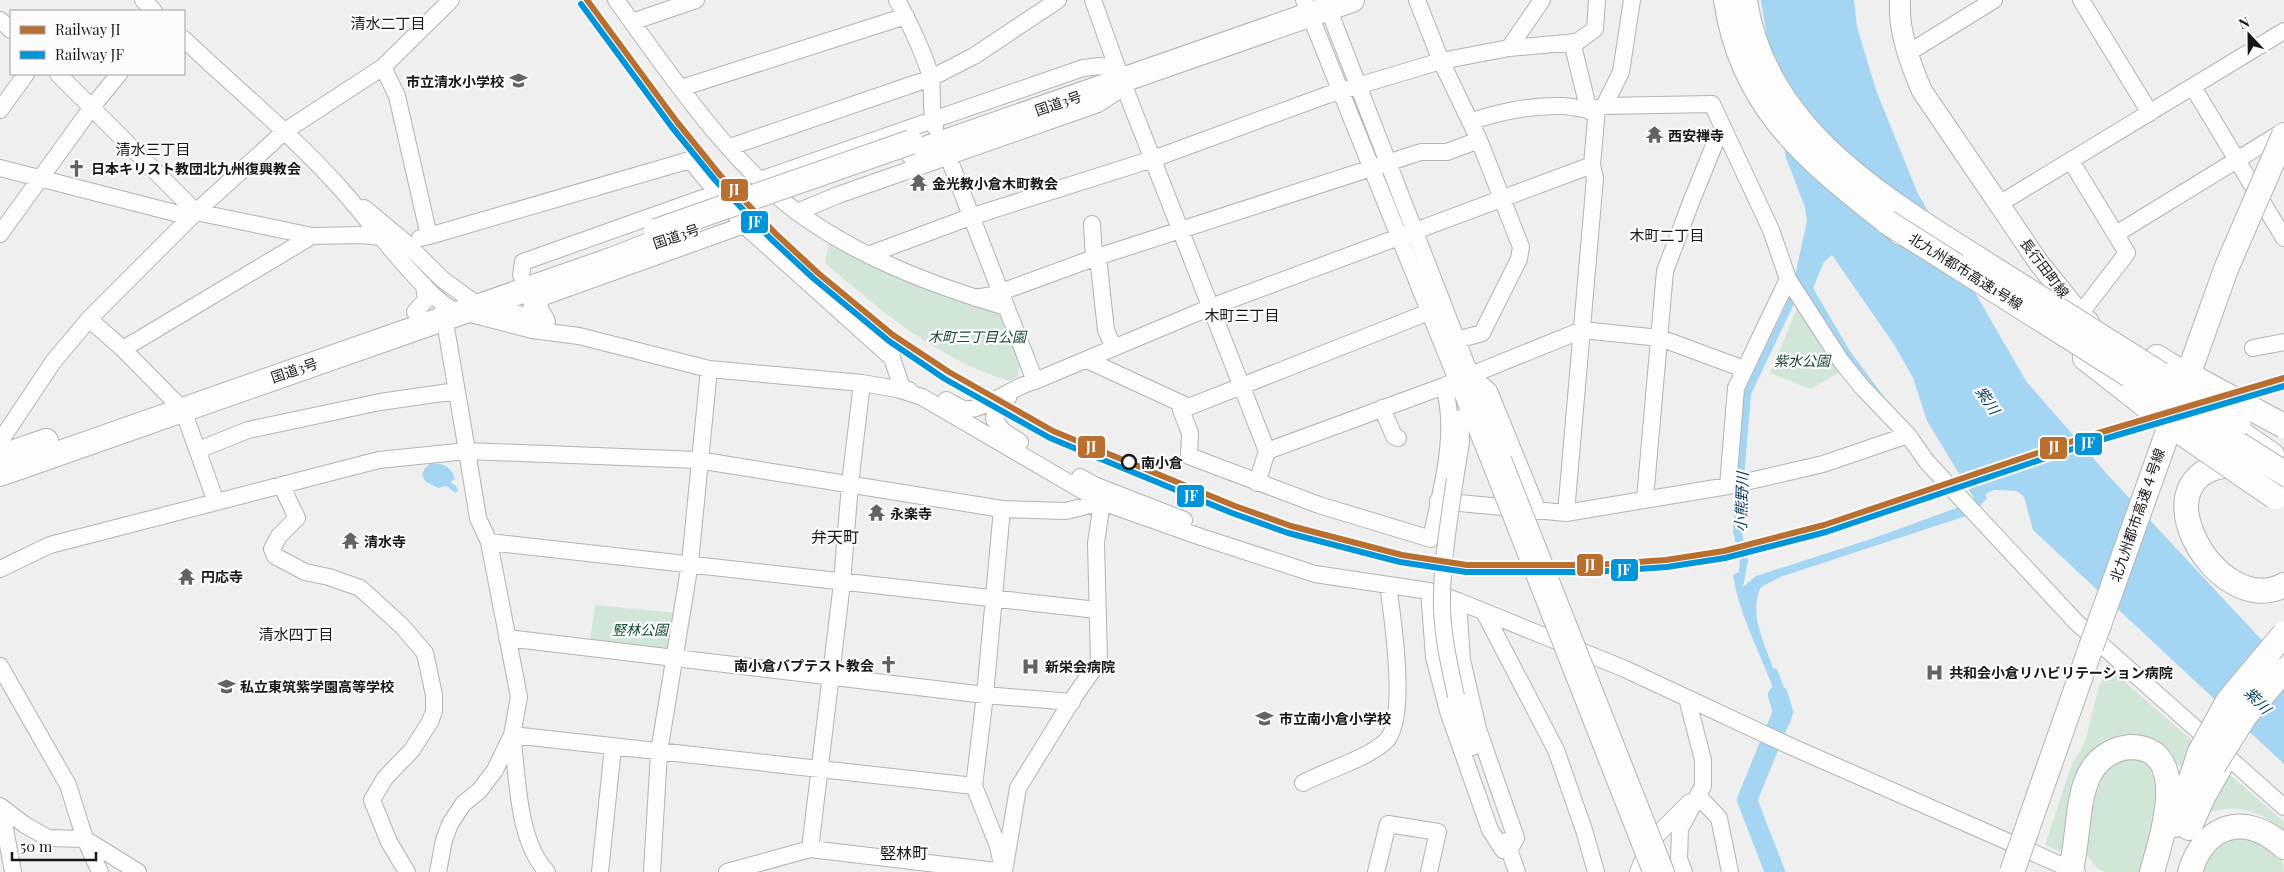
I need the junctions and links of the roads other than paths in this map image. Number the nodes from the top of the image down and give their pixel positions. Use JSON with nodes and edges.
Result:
{"nodes":[{"id":1,"x":141,"y":0,"type":"edge"},
{"id":2,"x":450,"y":0,"type":"edge"},
{"id":3,"x":616,"y":0,"type":"edge"},
{"id":4,"x":696,"y":0,"type":"edge"},
{"id":5,"x":897,"y":0,"type":"edge"},
{"id":6,"x":1058,"y":0,"type":"edge"},
{"id":7,"x":1093,"y":0,"type":"edge"},
{"id":8,"x":1352,"y":0,"type":"edge"},
{"id":9,"x":1417,"y":0,"type":"edge"},
{"id":10,"x":1542,"y":0,"type":"edge"},
{"id":11,"x":1597,"y":0,"type":"edge"},
{"id":12,"x":1632,"y":0,"type":"edge"},
{"id":13,"x":1726,"y":0,"type":"edge"},
{"id":14,"x":1744,"y":0,"type":"edge"},
{"id":15,"x":1900,"y":0,"type":"edge"},
{"id":16,"x":1994,"y":0,"type":"edge"},
{"id":17,"x":2081,"y":0,"type":"edge"},
{"id":18,"x":1314,"y":4,"type":"edge"},
{"id":19,"x":153,"y":10,"type":"edge"},
{"id":20,"x":906,"y":16,"type":"junction"},
{"id":21,"x":0,"y":20,"type":"edge"},
{"id":22,"x":632,"y":22,"type":"junction"},
{"id":23,"x":10,"y":29,"type":"edge"},
{"id":24,"x":2284,"y":30,"type":"edge"},
{"id":25,"x":185,"y":40,"type":"edge"},
{"id":26,"x":1572,"y":42,"type":"junction"},
{"id":27,"x":1509,"y":48,"type":"junction"},
{"id":28,"x":1908,"y":53,"type":"junction"},
{"id":29,"x":1441,"y":61,"type":"junction"},
{"id":30,"x":383,"y":67,"type":"junction"},
{"id":31,"x":25,"y":75,"type":"edge"},
{"id":32,"x":59,"y":75,"type":"edge"},
{"id":33,"x":118,"y":75,"type":"edge"},
{"id":34,"x":1119,"y":75,"type":"junction"},
{"id":35,"x":931,"y":78,"type":"junction"},
{"id":36,"x":1358,"y":86,"type":"junction"},
{"id":37,"x":2193,"y":87,"type":"junction"},
{"id":38,"x":680,"y":88,"type":"junction"},
{"id":39,"x":1340,"y":91,"type":"junction"},
{"id":40,"x":92,"y":107,"type":"junction"},
{"id":41,"x":1597,"y":108,"type":"junction"},
{"id":42,"x":0,"y":110,"type":"edge"},
{"id":43,"x":2150,"y":113,"type":"junction"},
{"id":44,"x":1470,"y":122,"type":"junction"},
{"id":45,"x":934,"y":123,"type":"junction"},
{"id":46,"x":285,"y":131,"type":"junction"},
{"id":47,"x":1723,"y":131,"type":"junction"},
{"id":48,"x":2284,"y":133,"type":"edge"},
{"id":49,"x":1479,"y":140,"type":"junction"},
{"id":50,"x":730,"y":147,"type":"junction"},
{"id":51,"x":947,"y":153,"type":"junction"},
{"id":52,"x":1154,"y":159,"type":"junction"},
{"id":53,"x":2237,"y":160,"type":"junction"},
{"id":54,"x":2071,"y":161,"type":"junction"},
{"id":55,"x":1389,"y":163,"type":"junction"},
{"id":56,"x":1592,"y":165,"type":"junction"},
{"id":57,"x":0,"y":168,"type":"edge"},
{"id":58,"x":1371,"y":169,"type":"junction"},
{"id":59,"x":2284,"y":170,"type":"edge"},
{"id":60,"x":39,"y":180,"type":"junction"},
{"id":61,"x":760,"y":180,"type":"junction"},
{"id":62,"x":717,"y":193,"type":"junction"},
{"id":63,"x":1503,"y":197,"type":"junction"},
{"id":64,"x":1999,"y":204,"type":"junction"},
{"id":65,"x":196,"y":212,"type":"junction"},
{"id":66,"x":797,"y":212,"type":"junction"},
{"id":67,"x":970,"y":217,"type":"junction"},
{"id":68,"x":1887,"y":222,"type":"junction"},
{"id":69,"x":1092,"y":224,"type":"dead end"},
{"id":70,"x":744,"y":225,"type":"junction"},
{"id":71,"x":1416,"y":230,"type":"junction"},
{"id":72,"x":2281,"y":230,"type":"edge"},
{"id":73,"x":1182,"y":231,"type":"junction"},
{"id":74,"x":0,"y":234,"type":"edge"},
{"id":75,"x":386,"y":234,"type":"junction"},
{"id":76,"x":2116,"y":234,"type":"junction"},
{"id":77,"x":312,"y":236,"type":"junction"},
{"id":78,"x":428,"y":236,"type":"junction"},
{"id":79,"x":1398,"y":237,"type":"junction"},
{"id":80,"x":406,"y":242,"type":"junction"},
{"id":81,"x":868,"y":255,"type":"junction"},
{"id":82,"x":1975,"y":257,"type":"junction"},
{"id":83,"x":1096,"y":258,"type":"junction"},
{"id":84,"x":1788,"y":279,"type":"junction"},
{"id":85,"x":528,"y":281,"type":"junction"},
{"id":86,"x":424,"y":285,"type":"junction"},
{"id":87,"x":1003,"y":300,"type":"junction"},
{"id":88,"x":1211,"y":307,"type":"junction"},
{"id":89,"x":1436,"y":309,"type":"junction"},
{"id":90,"x":449,"y":310,"type":"junction"},
{"id":91,"x":2080,"y":314,"type":"junction"},
{"id":92,"x":89,"y":319,"type":"junction"},
{"id":93,"x":542,"y":320,"type":"junction"},
{"id":94,"x":1582,"y":330,"type":"junction"},
{"id":95,"x":579,"y":336,"type":"junction"},
{"id":96,"x":1660,"y":338,"type":"junction"},
{"id":97,"x":1456,"y":340,"type":"junction"},
{"id":98,"x":2284,"y":342,"type":"edge"},
{"id":99,"x":1114,"y":348,"type":"junction"},
{"id":100,"x":2253,"y":348,"type":"dead end"},
{"id":101,"x":123,"y":349,"type":"junction"},
{"id":102,"x":2156,"y":357,"type":"junction"},
{"id":103,"x":1087,"y":360,"type":"junction"},
{"id":104,"x":1744,"y":368,"type":"junction"},
{"id":105,"x":709,"y":369,"type":"junction"},
{"id":106,"x":1457,"y":380,"type":"junction"},
{"id":107,"x":1035,"y":381,"type":"junction"},
{"id":108,"x":862,"y":384,"type":"junction"},
{"id":109,"x":1241,"y":386,"type":"junction"},
{"id":110,"x":456,"y":391,"type":"junction"},
{"id":111,"x":903,"y":391,"type":"junction"},
{"id":112,"x":2131,"y":394,"type":"junction"},
{"id":113,"x":177,"y":403,"type":"junction"},
{"id":114,"x":1189,"y":407,"type":"junction"},
{"id":115,"x":1382,"y":408,"type":"junction"},
{"id":116,"x":2284,"y":426,"type":"edge"},
{"id":117,"x":1908,"y":435,"type":"junction"},
{"id":118,"x":1398,"y":438,"type":"dead end"},
{"id":119,"x":2284,"y":438,"type":"edge"},
{"id":120,"x":198,"y":450,"type":"junction"},
{"id":121,"x":467,"y":451,"type":"junction"},
{"id":122,"x":1267,"y":451,"type":"junction"},
{"id":123,"x":2284,"y":454,"type":"edge"},
{"id":124,"x":698,"y":460,"type":"junction"},
{"id":125,"x":2284,"y":461,"type":"edge"},
{"id":126,"x":1,"y":462,"type":"edge"},
{"id":127,"x":1497,"y":462,"type":"junction"},
{"id":128,"x":2284,"y":473,"type":"edge"},
{"id":129,"x":1257,"y":483,"type":"junction"},
{"id":130,"x":850,"y":484,"type":"junction"},
{"id":131,"x":281,"y":485,"type":"junction"},
{"id":132,"x":1728,"y":486,"type":"junction"},
{"id":133,"x":2284,"y":489,"type":"edge"},
{"id":134,"x":1645,"y":499,"type":"junction"},
{"id":135,"x":1438,"y":501,"type":"junction"},
{"id":136,"x":216,"y":502,"type":"junction"},
{"id":137,"x":1102,"y":502,"type":"junction"},
{"id":138,"x":2284,"y":504,"type":"edge"},
{"id":139,"x":1002,"y":509,"type":"junction"},
{"id":140,"x":1538,"y":511,"type":"junction"},
{"id":141,"x":1566,"y":513,"type":"junction"},
{"id":142,"x":1209,"y":540,"type":"junction"},
{"id":143,"x":489,"y":542,"type":"junction"},
{"id":144,"x":690,"y":563,"type":"junction"},
{"id":145,"x":0,"y":569,"type":"edge"},
{"id":146,"x":842,"y":583,"type":"junction"},
{"id":147,"x":1388,"y":585,"type":"junction"},
{"id":148,"x":2284,"y":585,"type":"edge"},
{"id":149,"x":1429,"y":591,"type":"junction"},
{"id":150,"x":994,"y":600,"type":"junction"},
{"id":151,"x":1458,"y":600,"type":"junction"},
{"id":152,"x":1097,"y":610,"type":"junction"},
{"id":153,"x":1484,"y":612,"type":"junction"},
{"id":154,"x":2284,"y":634,"type":"edge"},
{"id":155,"x":507,"y":638,"type":"junction"},
{"id":156,"x":2284,"y":652,"type":"edge"},
{"id":157,"x":2096,"y":653,"type":"junction"},
{"id":158,"x":675,"y":656,"type":"junction"},
{"id":159,"x":1,"y":669,"type":"edge"},
{"id":160,"x":2284,"y":670,"type":"edge"},
{"id":161,"x":831,"y":676,"type":"junction"},
{"id":162,"x":2284,"y":684,"type":"edge"},
{"id":163,"x":985,"y":695,"type":"junction"},
{"id":164,"x":1687,"y":698,"type":"junction"},
{"id":165,"x":1072,"y":702,"type":"junction"},
{"id":166,"x":512,"y":735,"type":"junction"},
{"id":167,"x":613,"y":747,"type":"junction"},
{"id":168,"x":659,"y":752,"type":"junction"},
{"id":169,"x":2210,"y":760,"type":"junction"},
{"id":170,"x":819,"y":769,"type":"junction"},
{"id":171,"x":1303,"y":782,"type":"dead end"},
{"id":172,"x":974,"y":786,"type":"junction"},
{"id":173,"x":1698,"y":796,"type":"junction"},
{"id":174,"x":1,"y":806,"type":"edge"},
{"id":175,"x":2284,"y":807,"type":"edge"},
{"id":176,"x":2032,"y":834,"type":"junction"},
{"id":177,"x":86,"y":839,"type":"junction"},
{"id":178,"x":2284,"y":847,"type":"edge"},
{"id":179,"x":810,"y":849,"type":"junction"},
{"id":180,"x":1509,"y":851,"type":"junction"},
{"id":181,"x":2074,"y":871,"type":"edge"},
{"id":182,"x":13,"y":872,"type":"edge"},
{"id":183,"x":100,"y":872,"type":"edge"},
{"id":184,"x":138,"y":872,"type":"edge"},
{"id":185,"x":407,"y":872,"type":"edge"},
{"id":186,"x":438,"y":872,"type":"edge"},
{"id":187,"x":547,"y":872,"type":"edge"},
{"id":188,"x":600,"y":872,"type":"edge"},
{"id":189,"x":652,"y":872,"type":"edge"},
{"id":190,"x":726,"y":872,"type":"edge"},
{"id":191,"x":1004,"y":872,"type":"edge"},
{"id":192,"x":1376,"y":872,"type":"edge"},
{"id":193,"x":1429,"y":872,"type":"edge"},
{"id":194,"x":1517,"y":872,"type":"edge"},
{"id":195,"x":1596,"y":872,"type":"edge"},
{"id":196,"x":1638,"y":872,"type":"edge"},
{"id":197,"x":1651,"y":872,"type":"edge"},
{"id":198,"x":1666,"y":872,"type":"edge"},
{"id":199,"x":1684,"y":872,"type":"edge"},
{"id":200,"x":1730,"y":872,"type":"edge"},
{"id":201,"x":2012,"y":872,"type":"edge"},
{"id":202,"x":2026,"y":872,"type":"edge"},
{"id":203,"x":2152,"y":872,"type":"edge"},
{"id":204,"x":2161,"y":872,"type":"edge"},
{"id":205,"x":2176,"y":872,"type":"edge"},
{"id":206,"x":2190,"y":872,"type":"edge"}],
"edges":[{"from":1,"to":19,"type":"street"},
{"from":2,"to":30,"type":"street"},
{"from":3,"to":22,"type":"street"},
{"from":4,"to":22,"type":"street"},
{"from":5,"to":20,"type":"street"},
{"from":6,"to":35,"type":"street"},
{"from":7,"to":34,"type":"street"},
{"from":8,"to":18,"type":"highway","name":"国道3号"},
{"from":9,"to":29,"type":"street"},
{"from":10,"to":27,"type":"street"},
{"from":11,"to":26,"type":"street"},
{"from":12,"to":41,"type":"street"},
{"from":13,"to":68,"type":"highway","name":"北九州都市高速1号線"},
{"from":14,"to":82,"type":"highway"},
{"from":15,"to":28,"type":"main road","name":"長行田町線"},
{"from":16,"to":28,"type":"street"},
{"from":17,"to":43,"type":"street"},
{"from":18,"to":34,"type":"highway","name":"国道3号"},
{"from":18,"to":36,"type":"street"},
{"from":18,"to":39,"type":"street"},
{"from":20,"to":35,"type":"street"},
{"from":20,"to":38,"type":"street"},
{"from":21,"to":23,"type":"street"},
{"from":22,"to":38,"type":"street"},
{"from":24,"to":37,"type":"street"},
{"from":25,"to":46,"type":"street"},
{"from":26,"to":27,"type":"street"},
{"from":26,"to":41,"type":"street"},
{"from":27,"to":29,"type":"street"},
{"from":28,"to":64,"type":"main road","name":"長行田町線"},
{"from":29,"to":36,"type":"street"},
{"from":29,"to":44,"type":"street"},
{"from":30,"to":46,"type":"street"},
{"from":30,"to":78,"type":"street"},
{"from":31,"to":42,"type":"street"},
{"from":32,"to":40,"type":"street"},
{"from":33,"to":40,"type":"street"},
{"from":34,"to":45,"type":"street"},
{"from":34,"to":51,"type":"street"},
{"from":34,"to":52,"type":"street"},
{"from":34,"to":85,"type":"highway","name":"国道3号"},
{"from":35,"to":45,"type":"street"},
{"from":35,"to":50,"type":"street"},
{"from":36,"to":39,"type":"street"},
{"from":36,"to":55,"type":"street"},
{"from":37,"to":43,"type":"street"},
{"from":37,"to":53,"type":"street"},
{"from":38,"to":50,"type":"street"},
{"from":39,"to":52,"type":"street"},
{"from":39,"to":58,"type":"street"},
{"from":40,"to":60,"type":"street"},
{"from":40,"to":65,"type":"street"},
{"from":41,"to":44,"type":"street"},
{"from":41,"to":47,"type":"street"},
{"from":41,"to":56,"type":"street"},
{"from":43,"to":54,"type":"street"},
{"from":44,"to":49,"type":"street"},
{"from":45,"to":61,"type":"street"},
{"from":46,"to":65,"type":"street"},
{"from":46,"to":75,"type":"street"},
{"from":47,"to":84,"type":"street"},
{"from":47,"to":96,"type":"street"},
{"from":48,"to":53,"type":"street"},
{"from":48,"to":157,"type":"highway","name":"北九州都市高速４号線","bridge":true},
{"from":49,"to":55,"type":"street"},
{"from":49,"to":63,"type":"street"},
{"from":50,"to":61,"type":"street"},
{"from":51,"to":66,"type":"street"},
{"from":51,"to":67,"type":"street"},
{"from":52,"to":67,"type":"street"},
{"from":52,"to":73,"type":"street"},
{"from":53,"to":72,"type":"street"},
{"from":53,"to":76,"type":"street"},
{"from":54,"to":64,"type":"street"},
{"from":54,"to":76,"type":"street"},
{"from":55,"to":58,"type":"street"},
{"from":55,"to":71,"type":"street"},
{"from":56,"to":63,"type":"street"},
{"from":56,"to":94,"type":"street"},
{"from":57,"to":60,"type":"street"},
{"from":58,"to":73,"type":"street"},
{"from":58,"to":79,"type":"street"},
{"from":59,"to":157,"type":"highway","name":"北九州都市高速４号線","bridge":true},
{"from":60,"to":65,"type":"street"},
{"from":60,"to":74,"type":"street"},
{"from":61,"to":66,"type":"street"},
{"from":62,"to":70,"type":"street"},
{"from":62,"to":78,"type":"street"},
{"from":62,"to":85,"type":"street"},
{"from":63,"to":71,"type":"street"},
{"from":63,"to":97,"type":"street"},
{"from":64,"to":91,"type":"main road","name":"長行田町線"},
{"from":65,"to":77,"type":"street"},
{"from":65,"to":92,"type":"street"},
{"from":66,"to":81,"type":"street"},
{"from":67,"to":81,"type":"street"},
{"from":67,"to":87,"type":"street"},
{"from":68,"to":112,"type":"highway","bridge":true},
{"from":68,"to":128,"type":"highway","name":"北九州都市高速1号線","bridge":true},
{"from":69,"to":83,"type":"street"},
{"from":70,"to":85,"type":"street"},
{"from":70,"to":111,"type":"street"},
{"from":71,"to":79,"type":"street"},
{"from":71,"to":89,"type":"street"},
{"from":73,"to":83,"type":"street"},
{"from":73,"to":88,"type":"street"},
{"from":75,"to":77,"type":"street"},
{"from":75,"to":80,"type":"street"},
{"from":75,"to":86,"type":"street"},
{"from":75,"to":90,"type":"street"},
{"from":76,"to":91,"type":"street"},
{"from":77,"to":101,"type":"street"},
{"from":78,"to":80,"type":"street"},
{"from":79,"to":88,"type":"street"},
{"from":79,"to":89,"type":"street"},
{"from":80,"to":90,"type":"street"},
{"from":81,"to":87,"type":"street"},
{"from":82,"to":102,"type":"highway","bridge":true},
{"from":82,"to":123,"type":"highway","name":"北九州都市高速1号線","bridge":true},
{"from":83,"to":87,"type":"street"},
{"from":83,"to":99,"type":"street"},
{"from":84,"to":104,"type":"street"},
{"from":84,"to":117,"type":"street"},
{"from":85,"to":90,"type":"highway","name":"国道3号"},
{"from":85,"to":93,"type":"highway"},
{"from":86,"to":90,"type":"street"},
{"from":86,"to":90,"type":"street"},
{"from":87,"to":107,"type":"street"},
{"from":88,"to":99,"type":"street"},
{"from":88,"to":109,"type":"street"},
{"from":89,"to":97,"type":"street"},
{"from":89,"to":106,"type":"street"},
{"from":89,"to":109,"type":"street"},
{"from":90,"to":93,"type":"street"},
{"from":90,"to":95,"type":"street"},
{"from":90,"to":110,"type":"street"},
{"from":90,"to":113,"type":"highway","name":"国道3号"},
{"from":91,"to":125,"type":"main road","name":"長行田町線"},
{"from":92,"to":101,"type":"street"},
{"from":92,"to":126,"type":"street"},
{"from":93,"to":95,"type":"street"},
{"from":94,"to":96,"type":"street"},
{"from":94,"to":106,"type":"street"},
{"from":94,"to":141,"type":"street"},
{"from":95,"to":105,"type":"street"},
{"from":96,"to":104,"type":"street"},
{"from":96,"to":134,"type":"street"},
{"from":97,"to":106,"type":"street"},
{"from":98,"to":100,"type":"street"},
{"from":99,"to":103,"type":"street"},
{"from":101,"to":113,"type":"street"},
{"from":102,"to":116,"type":"highway","bridge":true},
{"from":102,"to":119,"type":"highway","bridge":true},
{"from":103,"to":107,"type":"street"},
{"from":103,"to":114,"type":"street"},
{"from":104,"to":132,"type":"street"},
{"from":105,"to":108,"type":"street"},
{"from":105,"to":124,"type":"street"},
{"from":106,"to":115,"type":"street"},
{"from":106,"to":127,"type":"street"},
{"from":106,"to":135,"type":"street"},
{"from":106,"to":140,"type":"street"},
{"from":106,"to":180,"type":"street","bridge":true},
{"from":107,"to":111,"type":"street"},
{"from":107,"to":142,"type":"street"},
{"from":108,"to":111,"type":"street"},
{"from":108,"to":130,"type":"street"},
{"from":109,"to":114,"type":"street"},
{"from":109,"to":122,"type":"street"},
{"from":110,"to":120,"type":"street"},
{"from":110,"to":121,"type":"street"},
{"from":111,"to":137,"type":"street"},
{"from":112,"to":133,"type":"highway","bridge":true},
{"from":112,"to":138,"type":"highway","bridge":true},
{"from":113,"to":120,"type":"street"},
{"from":113,"to":126,"type":"highway","name":"国道3号"},
{"from":114,"to":129,"type":"street"},
{"from":115,"to":118,"type":"street"},
{"from":115,"to":122,"type":"street"},
{"from":117,"to":132,"type":"street"},
{"from":117,"to":175,"type":"street"},
{"from":120,"to":136,"type":"street"},
{"from":121,"to":124,"type":"street"},
{"from":121,"to":131,"type":"street"},
{"from":121,"to":143,"type":"street"},
{"from":122,"to":129,"type":"street"},
{"from":124,"to":130,"type":"street"},
{"from":124,"to":144,"type":"street"},
{"from":127,"to":197,"type":"street","bridge":true},
{"from":127,"to":198,"type":"street","bridge":true},
{"from":128,"to":148,"type":"highway"},
{"from":129,"to":135,"type":"street"},
{"from":130,"to":139,"type":"street"},
{"from":130,"to":146,"type":"street"},
{"from":131,"to":136,"type":"street"},
{"from":131,"to":185,"type":"street"},
{"from":132,"to":134,"type":"street"},
{"from":134,"to":141,"type":"street"},
{"from":135,"to":140,"type":"street"},
{"from":136,"to":145,"type":"street"},
{"from":137,"to":139,"type":"street"},
{"from":137,"to":142,"type":"street"},
{"from":137,"to":152,"type":"street"},
{"from":139,"to":150,"type":"street"},
{"from":140,"to":141,"type":"street"},
{"from":142,"to":147,"type":"street"},
{"from":143,"to":144,"type":"street"},
{"from":143,"to":155,"type":"street"},
{"from":144,"to":146,"type":"street"},
{"from":144,"to":158,"type":"street"},
{"from":146,"to":150,"type":"street"},
{"from":146,"to":161,"type":"street"},
{"from":147,"to":149,"type":"street"},
{"from":147,"to":171,"type":"street"},
{"from":149,"to":151,"type":"street"},
{"from":149,"to":180,"type":"street"},
{"from":150,"to":152,"type":"street"},
{"from":150,"to":163,"type":"street"},
{"from":151,"to":153,"type":"street"},
{"from":151,"to":180,"type":"street"},
{"from":152,"to":165,"type":"street"},
{"from":153,"to":164,"type":"street"},
{"from":153,"to":195,"type":"street"},
{"from":154,"to":169,"type":"highway","bridge":true},
{"from":155,"to":158,"type":"street"},
{"from":155,"to":166,"type":"street"},
{"from":156,"to":169,"type":"highway"},
{"from":157,"to":176,"type":"highway","name":"北九州都市高速４号線"},
{"from":158,"to":161,"type":"street"},
{"from":158,"to":168,"type":"street"},
{"from":159,"to":177,"type":"street"},
{"from":160,"to":169,"type":"highway","bridge":true},
{"from":161,"to":163,"type":"street"},
{"from":161,"to":170,"type":"street"},
{"from":162,"to":169,"type":"highway"},
{"from":163,"to":165,"type":"street"},
{"from":163,"to":172,"type":"street"},
{"from":164,"to":173,"type":"street"},
{"from":164,"to":181,"type":"street"},
{"from":165,"to":191,"type":"street"},
{"from":166,"to":167,"type":"street"},
{"from":166,"to":186,"type":"street"},
{"from":166,"to":187,"type":"street"},
{"from":167,"to":168,"type":"street"},
{"from":167,"to":188,"type":"street"},
{"from":168,"to":170,"type":"street"},
{"from":168,"to":189,"type":"street"},
{"from":169,"to":204,"type":"highway"},
{"from":169,"to":205,"type":"highway"},
{"from":170,"to":172,"type":"street"},
{"from":170,"to":179,"type":"street"},
{"from":172,"to":191,"type":"street"},
{"from":173,"to":196,"type":"street"},
{"from":173,"to":199,"type":"street"},
{"from":173,"to":200,"type":"street"},
{"from":174,"to":177,"type":"street"},
{"from":174,"to":182,"type":"street"},
{"from":176,"to":201,"type":"highway","name":"北九州都市高速４号線","bridge":true},
{"from":176,"to":202,"type":"highway","name":"北九州都市高速４号線"},
{"from":177,"to":183,"type":"street"},
{"from":177,"to":184,"type":"street"},
{"from":178,"to":206,"type":"highway"},
{"from":179,"to":190,"type":"street"},
{"from":179,"to":191,"type":"street"},
{"from":180,"to":194,"type":"street"},
{"from":181,"to":203,"type":"highway"},
{"from":192,"to":193,"type":"street"}]}
